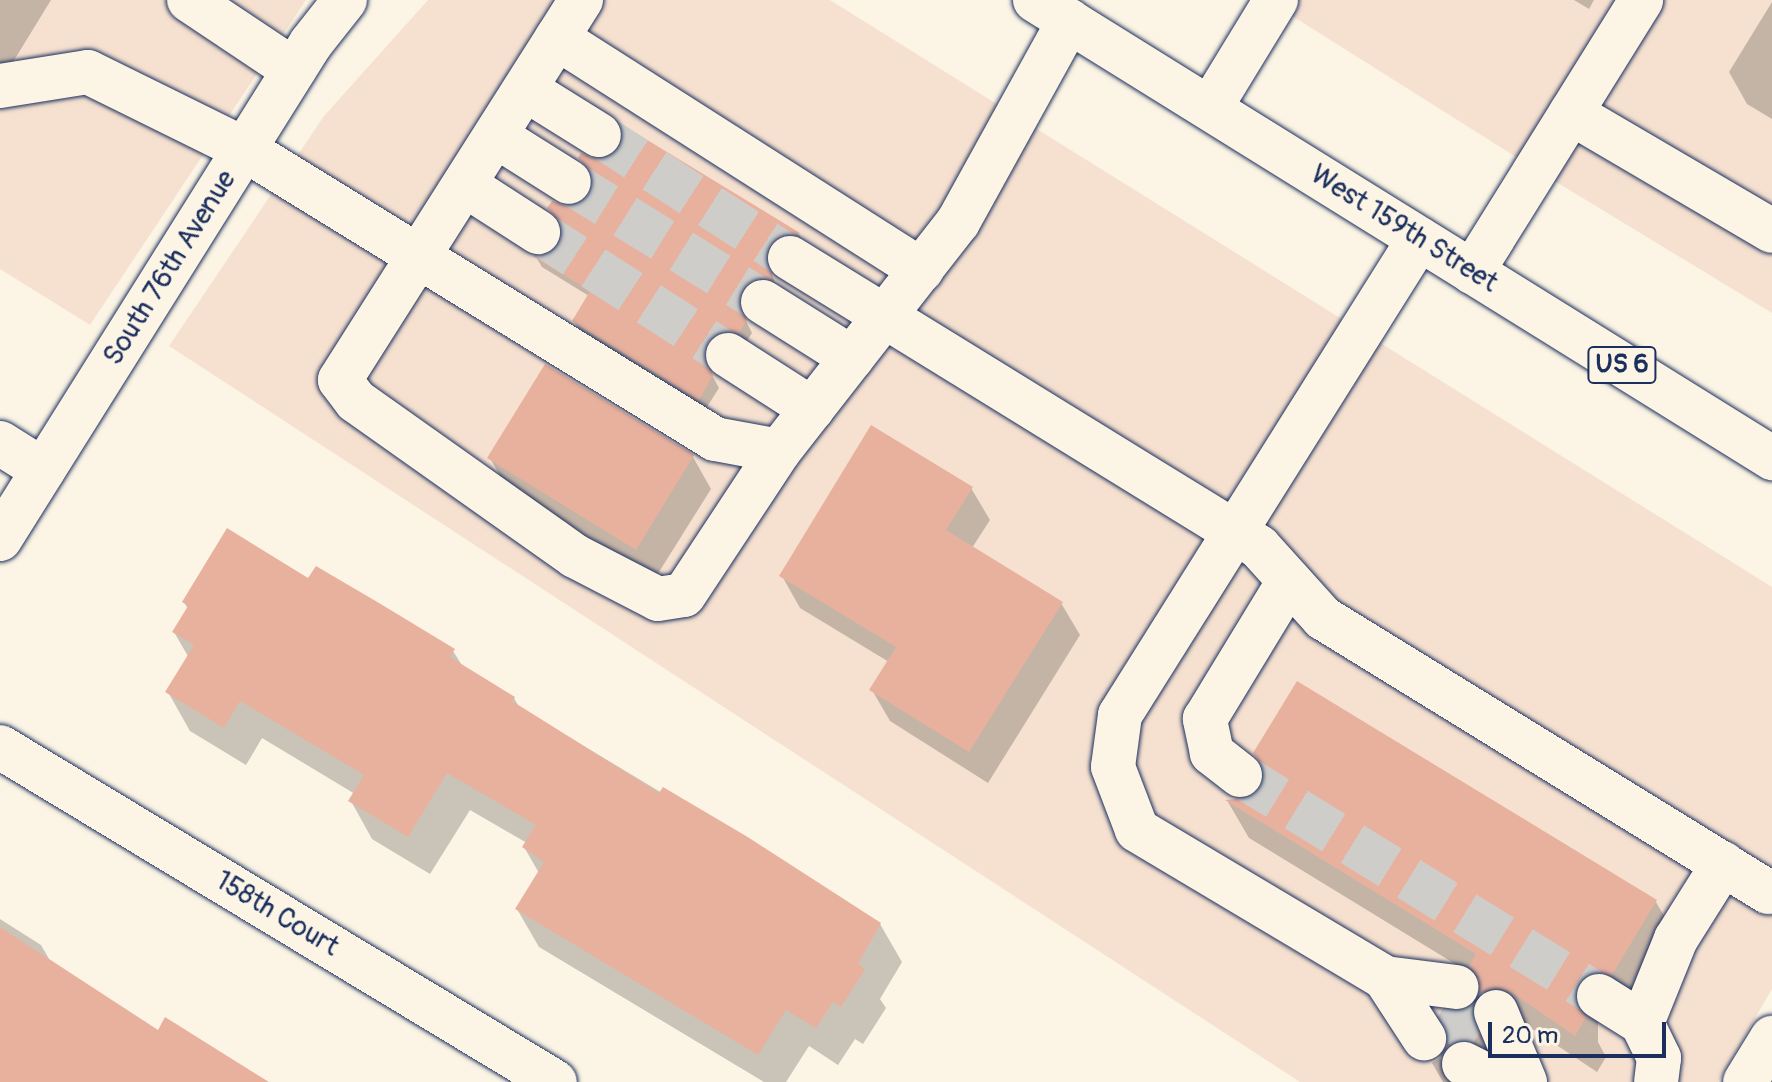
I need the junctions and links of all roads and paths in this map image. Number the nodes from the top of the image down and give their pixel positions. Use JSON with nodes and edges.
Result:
{"nodes":[{"id":1,"x":189,"y":0,"type":"edge"},
{"id":2,"x":345,"y":0,"type":"edge"},
{"id":3,"x":581,"y":0,"type":"edge"},
{"id":4,"x":1276,"y":0,"type":"edge"},
{"id":5,"x":1641,"y":0,"type":"edge"},
{"id":6,"x":1052,"y":11,"type":"edge"},
{"id":7,"x":557,"y":38,"type":"junction"},
{"id":8,"x":294,"y":70,"type":"junction"},
{"id":9,"x":0,"y":86,"type":"edge"},
{"id":10,"x":525,"y":89,"type":"junction"},
{"id":11,"x":1210,"y":108,"type":"junction"},
{"id":12,"x":1571,"y":113,"type":"junction"},
{"id":13,"x":599,"y":135,"type":"tunnel mouth"},
{"id":14,"x":496,"y":136,"type":"junction"},
{"id":15,"x":244,"y":149,"type":"junction"},
{"id":16,"x":569,"y":182,"type":"tunnel mouth"},
{"id":17,"x":465,"y":185,"type":"junction"},
{"id":18,"x":1772,"y":231,"type":"edge"},
{"id":19,"x":538,"y":232,"type":"tunnel mouth"},
{"id":20,"x":1419,"y":239,"type":"junction"},
{"id":21,"x":420,"y":258,"type":"junction"},
{"id":22,"x":790,"y":258,"type":"tunnel mouth"},
{"id":23,"x":921,"y":270,"type":"junction"},
{"id":24,"x":1472,"y":272,"type":"junction"},
{"id":25,"x":763,"y":302,"type":"tunnel mouth"},
{"id":26,"x":883,"y":318,"type":"junction"},
{"id":27,"x":728,"y":355,"type":"tunnel mouth"},
{"id":28,"x":852,"y":358,"type":"junction"},
{"id":29,"x":812,"y":409,"type":"junction"},
{"id":30,"x":0,"y":443,"type":"edge"},
{"id":31,"x":779,"y":451,"type":"junction"},
{"id":32,"x":1772,"y":458,"type":"edge"},
{"id":33,"x":43,"y":470,"type":"junction"},
{"id":34,"x":1237,"y":535,"type":"junction"},
{"id":35,"x":0,"y":539,"type":"edge"},
{"id":36,"x":1289,"y":581,"type":"junction"},
{"id":37,"x":0,"y":747,"type":"edge"},
{"id":38,"x":1240,"y":775,"type":"tunnel mouth"},
{"id":39,"x":1723,"y":864,"type":"junction"},
{"id":40,"x":1768,"y":892,"type":"dead end"},
{"id":41,"x":1599,"y":996,"type":"tunnel mouth"},
{"id":42,"x":1440,"y":1012,"type":"tunnel mouth"},
{"id":43,"x":1642,"y":1023,"type":"junction"},
{"id":44,"x":1772,"y":1038,"type":"edge"},
{"id":45,"x":1485,"y":1049,"type":"edge"},
{"id":46,"x":555,"y":1082,"type":"edge"},
{"id":47,"x":1518,"y":1082,"type":"edge"},
{"id":48,"x":1525,"y":1082,"type":"edge"},
{"id":49,"x":1656,"y":1082,"type":"edge"},
{"id":50,"x":1745,"y":1082,"type":"edge"}],
"edges":[{"from":1,"to":8,"type":"street"},
{"from":2,"to":8,"type":"street","name":"South 76th Avenue"},
{"from":3,"to":7,"type":"street"},
{"from":4,"to":11,"type":"street"},
{"from":5,"to":12,"type":"street"},
{"from":6,"to":11,"type":"street","name":"West 159th Street","number":"US 6"},
{"from":6,"to":23,"type":"street"},
{"from":7,"to":10,"type":"street"},
{"from":7,"to":23,"type":"street"},
{"from":8,"to":15,"type":"street","name":"South 76th Avenue"},
{"from":9,"to":15,"type":"street"},
{"from":10,"to":13,"type":"street"},
{"from":10,"to":14,"type":"street"},
{"from":11,"to":20,"type":"street","name":"West 159th Street","number":"US 6"},
{"from":12,"to":18,"type":"street"},
{"from":12,"to":24,"type":"street"},
{"from":14,"to":16,"type":"street"},
{"from":14,"to":17,"type":"street"},
{"from":15,"to":21,"type":"street"},
{"from":15,"to":33,"type":"street","name":"South 76th Avenue"},
{"from":17,"to":19,"type":"street"},
{"from":17,"to":21,"type":"street"},
{"from":20,"to":24,"type":"street","name":"West 159th Street","number":"US 6"},
{"from":20,"to":34,"type":"street"},
{"from":21,"to":31,"type":"street"},
{"from":21,"to":31,"type":"street"},
{"from":22,"to":26,"type":"street"},
{"from":23,"to":26,"type":"street"},
{"from":24,"to":32,"type":"street","name":"West 159th Street","number":"US 6"},
{"from":25,"to":28,"type":"street"},
{"from":26,"to":28,"type":"street"},
{"from":26,"to":34,"type":"street"},
{"from":27,"to":29,"type":"street"},
{"from":28,"to":29,"type":"street"},
{"from":29,"to":31,"type":"street"},
{"from":30,"to":33,"type":"street"},
{"from":33,"to":35,"type":"street","name":"South 76th Avenue"},
{"from":34,"to":36,"type":"street"},
{"from":34,"to":42,"type":"street"},
{"from":36,"to":38,"type":"street"},
{"from":36,"to":39,"type":"street"},
{"from":37,"to":46,"type":"street","name":"158th Court"},
{"from":39,"to":40,"type":"street"},
{"from":39,"to":43,"type":"street"},
{"from":41,"to":43,"type":"street"},
{"from":43,"to":49,"type":"street"},
{"from":44,"to":50,"type":"street"},
{"from":45,"to":47,"type":"street"},
{"from":45,"to":48,"type":"street"}]}
